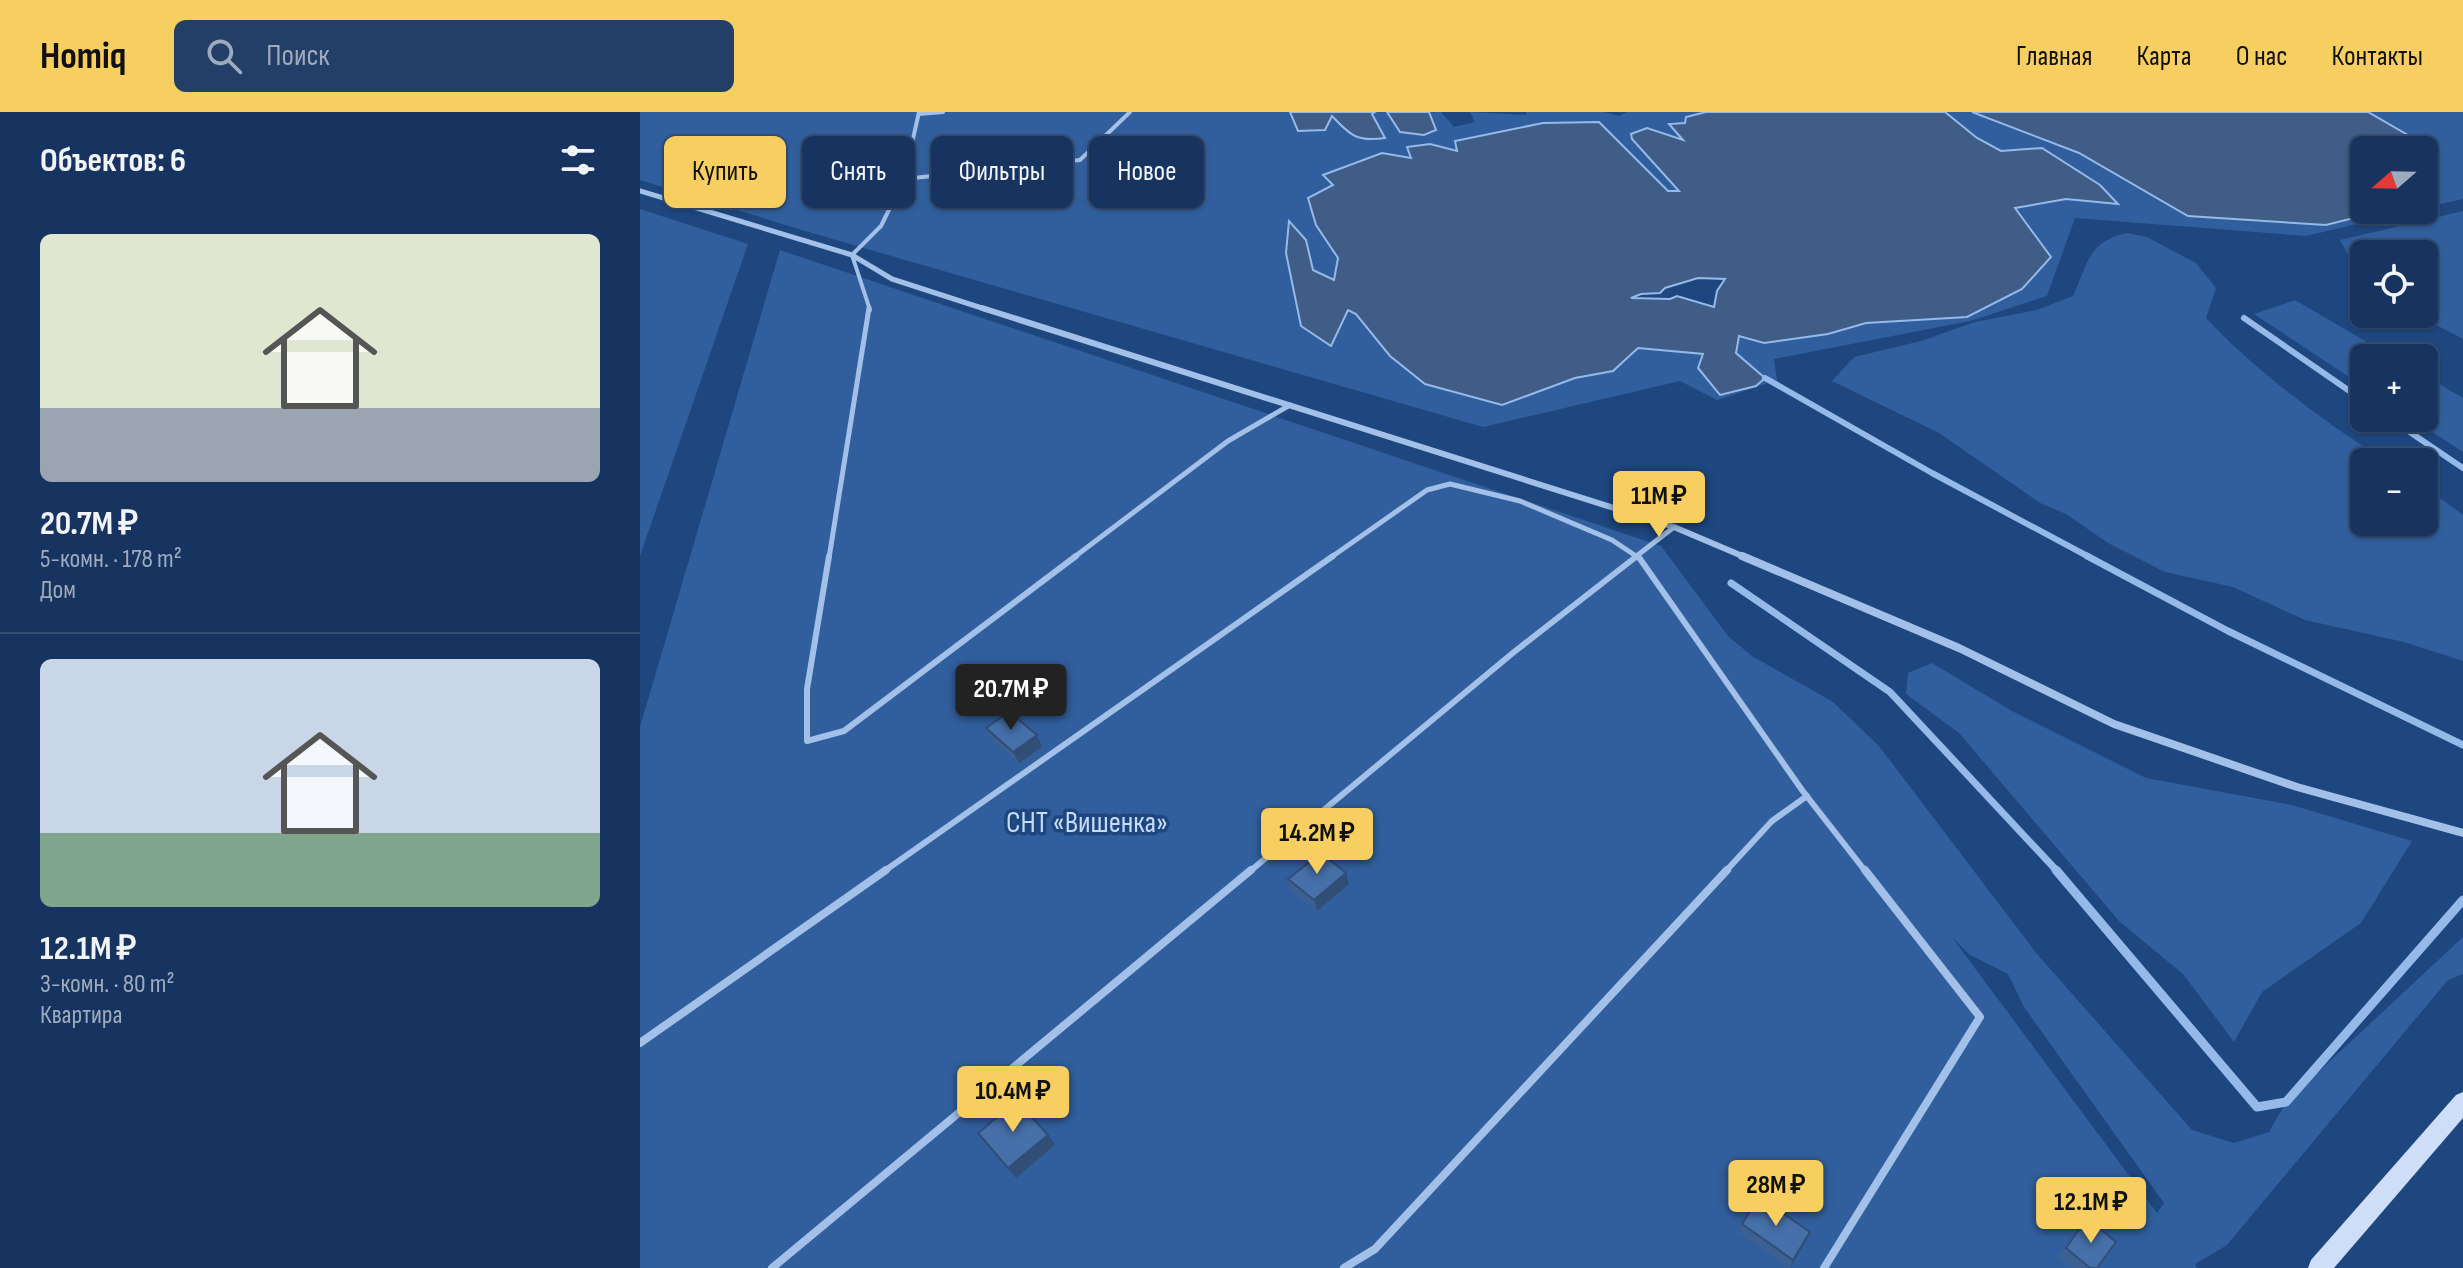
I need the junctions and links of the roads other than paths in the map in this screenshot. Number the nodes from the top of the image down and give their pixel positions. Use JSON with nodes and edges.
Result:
{"nodes":[{"id":1,"x":943,"y":112,"type":"edge"},
{"id":2,"x":1130,"y":112,"type":"edge"},
{"id":3,"x":919,"y":113,"type":"edge"},
{"id":4,"x":914,"y":136,"type":"edge"},
{"id":5,"x":915,"y":178,"type":"edge"},
{"id":6,"x":640,"y":191,"type":"edge"},
{"id":7,"x":890,"y":208,"type":"edge"},
{"id":8,"x":852,"y":255,"type":"junction"},
{"id":9,"x":1290,"y":405,"type":"junction"},
{"id":10,"x":1674,"y":527,"type":"junction"},
{"id":11,"x":1638,"y":556,"type":"junction"},
{"id":12,"x":1807,"y":796,"type":"junction"},
{"id":13,"x":2463,"y":833,"type":"edge"},
{"id":14,"x":640,"y":1043,"type":"edge"},
{"id":15,"x":2463,"y":1102,"type":"edge"},
{"id":16,"x":772,"y":1268,"type":"edge"},
{"id":17,"x":1344,"y":1268,"type":"edge"},
{"id":18,"x":1824,"y":1268,"type":"edge"},
{"id":19,"x":2319,"y":1268,"type":"edge"}],
"edges":[{"from":1,"to":3,"type":"lane"},
{"from":2,"to":5,"type":"lane"},
{"from":3,"to":4,"type":"lane"},
{"from":6,"to":8,"type":"street"},
{"from":7,"to":8,"type":"lane"},
{"from":8,"to":9,"type":"street"},
{"from":8,"to":9,"type":"lane"},
{"from":9,"to":10,"type":"street"},
{"from":10,"to":11,"type":"lane"},
{"from":10,"to":13,"type":"street"},
{"from":11,"to":12,"type":"lane"},
{"from":11,"to":14,"type":"lane"},
{"from":11,"to":16,"type":"lane"},
{"from":12,"to":17,"type":"lane"},
{"from":12,"to":18,"type":"lane"},
{"from":15,"to":19,"type":"street"}]}
